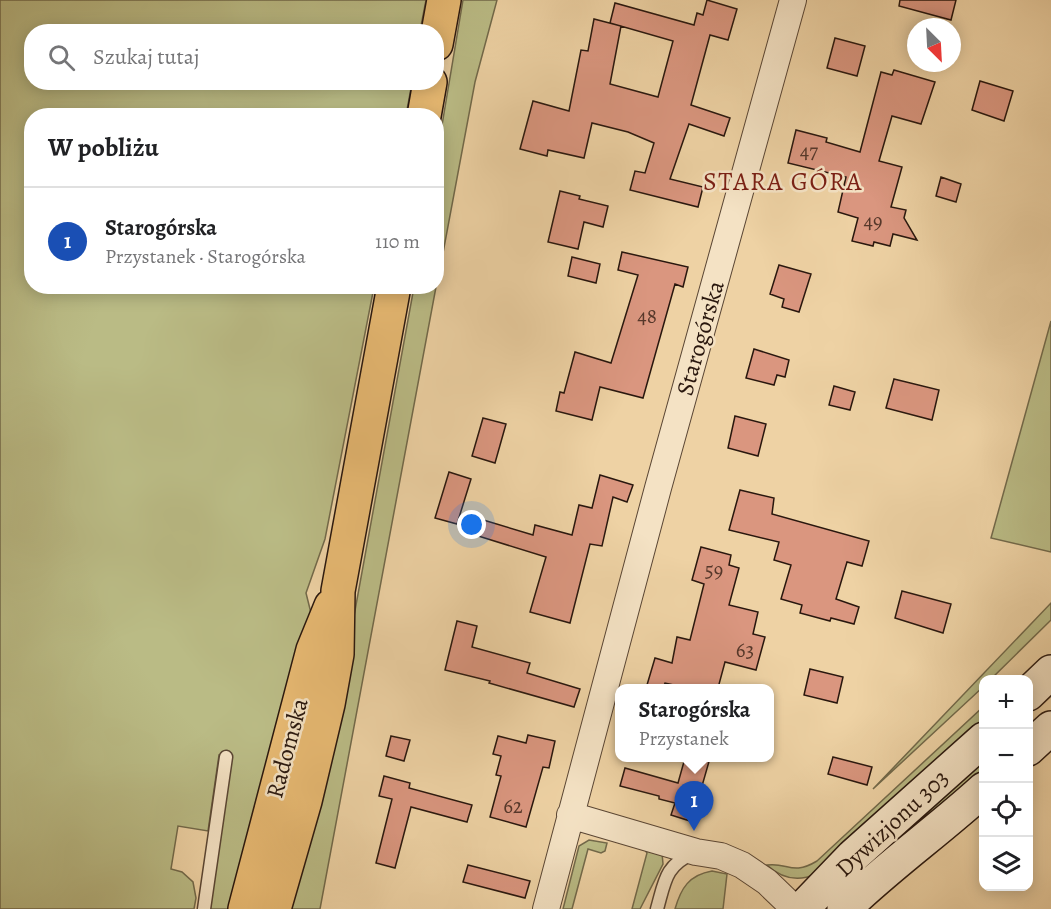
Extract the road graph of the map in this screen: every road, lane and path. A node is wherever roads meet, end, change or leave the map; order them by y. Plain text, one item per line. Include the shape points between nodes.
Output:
1 (444, 0) edge
2 (793, 0) edge
3 (440, 24) edge
4 (429, 90) edge
5 (425, 108) edge
6 (393, 294) edge
7 (338, 591) junction
8 (1051, 672) edge
9 (1033, 690) edge
10 (1051, 728) edge
11 (979, 743) edge
12 (1033, 745) edge
13 (226, 758) dead end
14 (979, 793) edge
15 (570, 815) junction
16 (696, 852) junction
17 (204, 909) edge
18 (245, 909) edge
19 (274, 909) edge
20 (546, 909) edge
21 (657, 909) edge
22 (795, 909) edge
23 (802, 909) edge
24 (844, 909) edge

1 - 3 main road
2 - 15 street, Starogórska
4 - 5 main road
6 - 7 main road, Radomska
7 - 18 main road, Radomska via 313,650
7 - 19 main road, Radomska via 337,654 328,704
8 - 9 main road
10 - 12 main road
11 - 23 main road, Dywizjonu 303 via 853,856
13 - 17 lane
14 - 24 main road, Dywizjonu 303
15 - 16 street
15 - 20 street, Starogórska
16 - 21 lane via 678,860 667,875
16 - 22 street via 742,865

